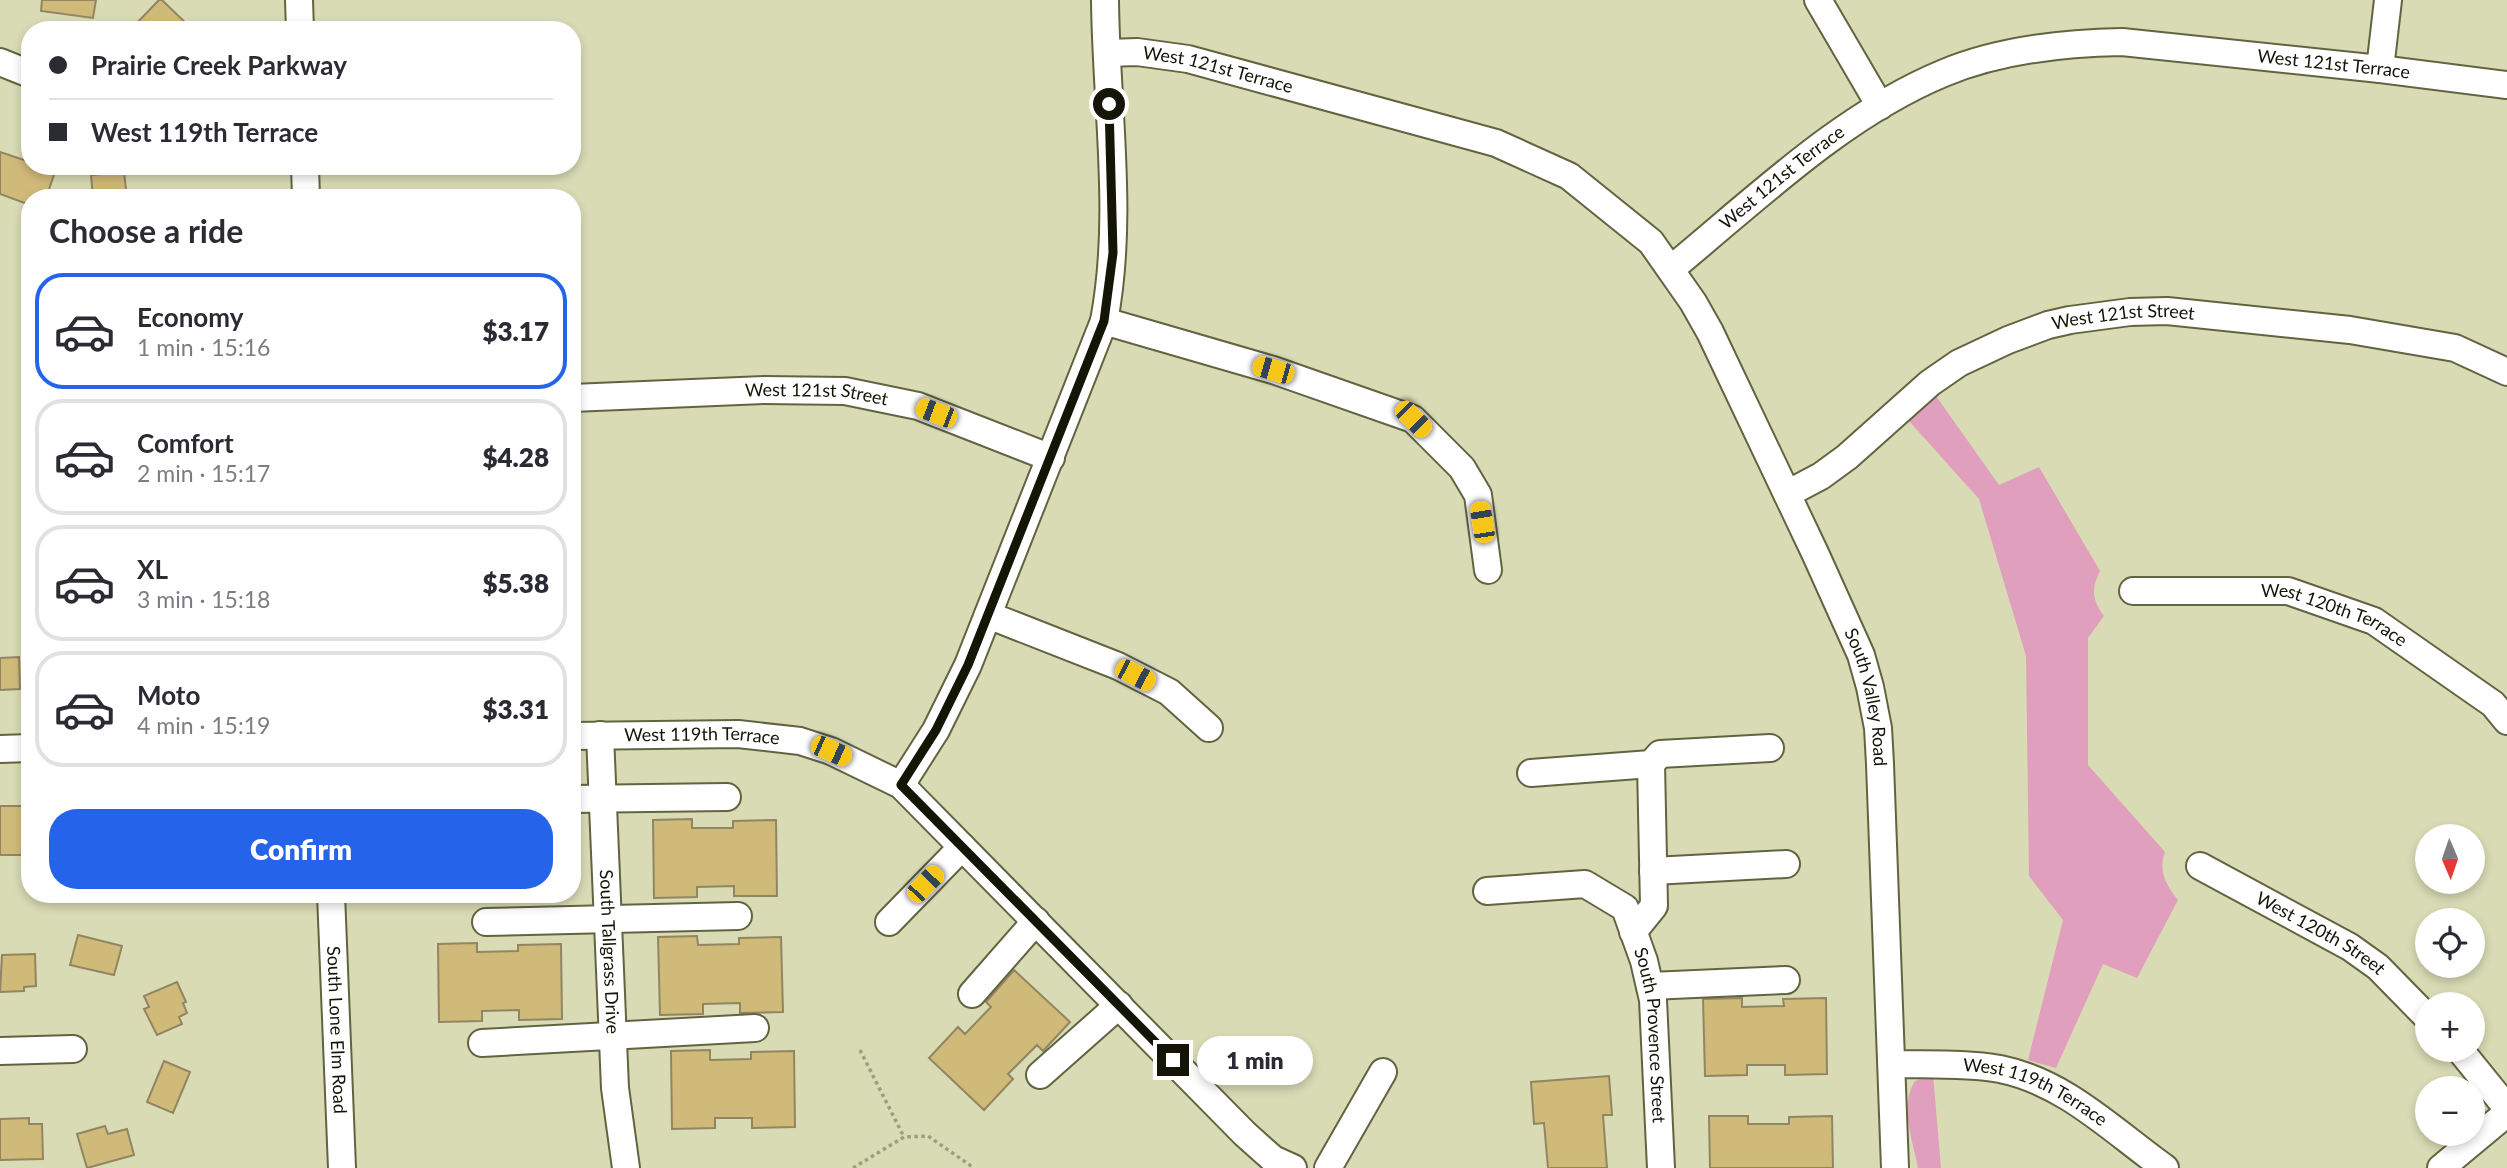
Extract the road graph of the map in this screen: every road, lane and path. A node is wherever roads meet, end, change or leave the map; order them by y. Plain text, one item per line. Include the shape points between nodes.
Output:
1 (299, 0) edge
2 (1105, 0) edge
3 (1818, 0) edge
4 (2388, 0) edge
5 (300, 21) edge
6 (1108, 53) junction
7 (0, 62) edge
8 (2379, 69) junction
9 (21, 70) edge
10 (2507, 85) edge
11 (1880, 106) junction
12 (1671, 269) junction
13 (1104, 321) junction
14 (2507, 372) edge
15 (581, 398) edge
16 (1051, 458) junction
17 (1787, 494) junction
18 (1488, 570) dead end
19 (2133, 591) dead end
20 (988, 615) junction
21 (2507, 721) edge
22 (1209, 728) dead end
23 (600, 735) junction
24 (581, 736) edge
25 (21, 748) edge
26 (1770, 748) dead end
27 (0, 749) edge
28 (1651, 764) junction
29 (1531, 773) dead end
30 (901, 785) junction
31 (727, 797) dead end
32 (603, 798) junction
33 (581, 799) edge
34 (962, 847) junction
35 (1786, 864) dead end
36 (2200, 866) dead end
37 (1653, 871) junction
38 (1487, 891) dead end
39 (331, 903) edge
40 (738, 916) dead end
41 (608, 919) junction
42 (1629, 920) junction
43 (1035, 921) junction
44 (486, 922) dead end
45 (888, 922) dead end
46 (1786, 980) dead end
47 (1650, 986) junction
48 (972, 994) dead end
49 (1119, 1005) junction
50 (2415, 1005) edge
51 (755, 1028) dead end
52 (612, 1037) junction
53 (482, 1042) dead end
54 (73, 1049) dead end
55 (860, 1050) dead end
56 (0, 1051) edge
57 (2470, 1062) edge
58 (1892, 1064) junction
59 (1383, 1072) dead end
60 (1040, 1075) dead end
61 (2507, 1108) edge
62 (2507, 1113) edge
63 (904, 1137) junction
64 (2161, 1167) edge
65 (342, 1168) edge
66 (626, 1168) edge
67 (853, 1168) edge
68 (974, 1168) edge
69 (1293, 1168) edge
70 (1328, 1168) edge
71 (1661, 1168) edge
72 (1895, 1168) edge
73 (2441, 1168) edge

1 - 5 street
2 - 6 street
3 - 11 street
4 - 8 street
6 - 12 street, West 121st Terrace via 1156,53 1188,59 1496,143 1569,176 1651,242
6 - 13 street via 1113,253
7 - 9 street
8 - 10 street, West 121st Terrace
8 - 11 street, West 121st Terrace via 2134,43 2082,43 2006,54 1945,72
11 - 12 street, West 121st Terrace via 1808,156
12 - 17 street, South Valley Road via 1710,332
13 - 16 street
13 - 18 street via 1273,370 1413,419 1462,468 1478,495
14 - 17 street, West 121st Street via 2455,348 2350,330 2166,311 2070,320 2008,340 1959,363 1847,457
15 - 16 street, West 121st Street via 845,391 918,406
16 - 20 street
17 - 58 street, South Valley Road via 1861,655 1871,687 1878,727
19 - 21 street, West 120th Terrace via 2288,591 2374,621 2493,704
20 - 22 street via 1118,666 1169,692
20 - 30 street via 955,695
23 - 24 street, West 119th Terrace
23 - 30 street, West 119th Terrace via 738,734 800,741
23 - 32 street, South Tallgrass Drive
25 - 27 street
26 - 28 street via 1660,754
28 - 29 street
28 - 37 street
30 - 34 street, West 119th Terrace
31 - 32 street
32 - 33 street
32 - 41 street, South Tallgrass Drive
34 - 43 street, West 119th Terrace
34 - 45 street
35 - 37 street
36 - 50 street, West 120th Street via 2350,947 2378,967
37 - 42 street via 1654,906
38 - 42 street via 1585,884
39 - 65 street, South Lone Elm Road
40 - 41 street
41 - 44 street
41 - 52 street, South Tallgrass Drive
42 - 47 street, South Provence Street
43 - 48 street
43 - 49 street, West 119th Terrace
46 - 47 street
47 - 71 street, South Provence Street
49 - 60 street
49 - 69 street, West 119th Terrace via 1245,1134 1273,1159
51 - 52 street
52 - 53 street
52 - 66 street, South Tallgrass Drive
54 - 56 street
55 - 63 path
57 - 61 street
58 - 64 street, West 119th Terrace via 1980,1066 2028,1077 2073,1100
58 - 72 street, South Valley Road
59 - 70 street
62 - 73 street
63 - 67 path
63 - 68 path via 928,1136

